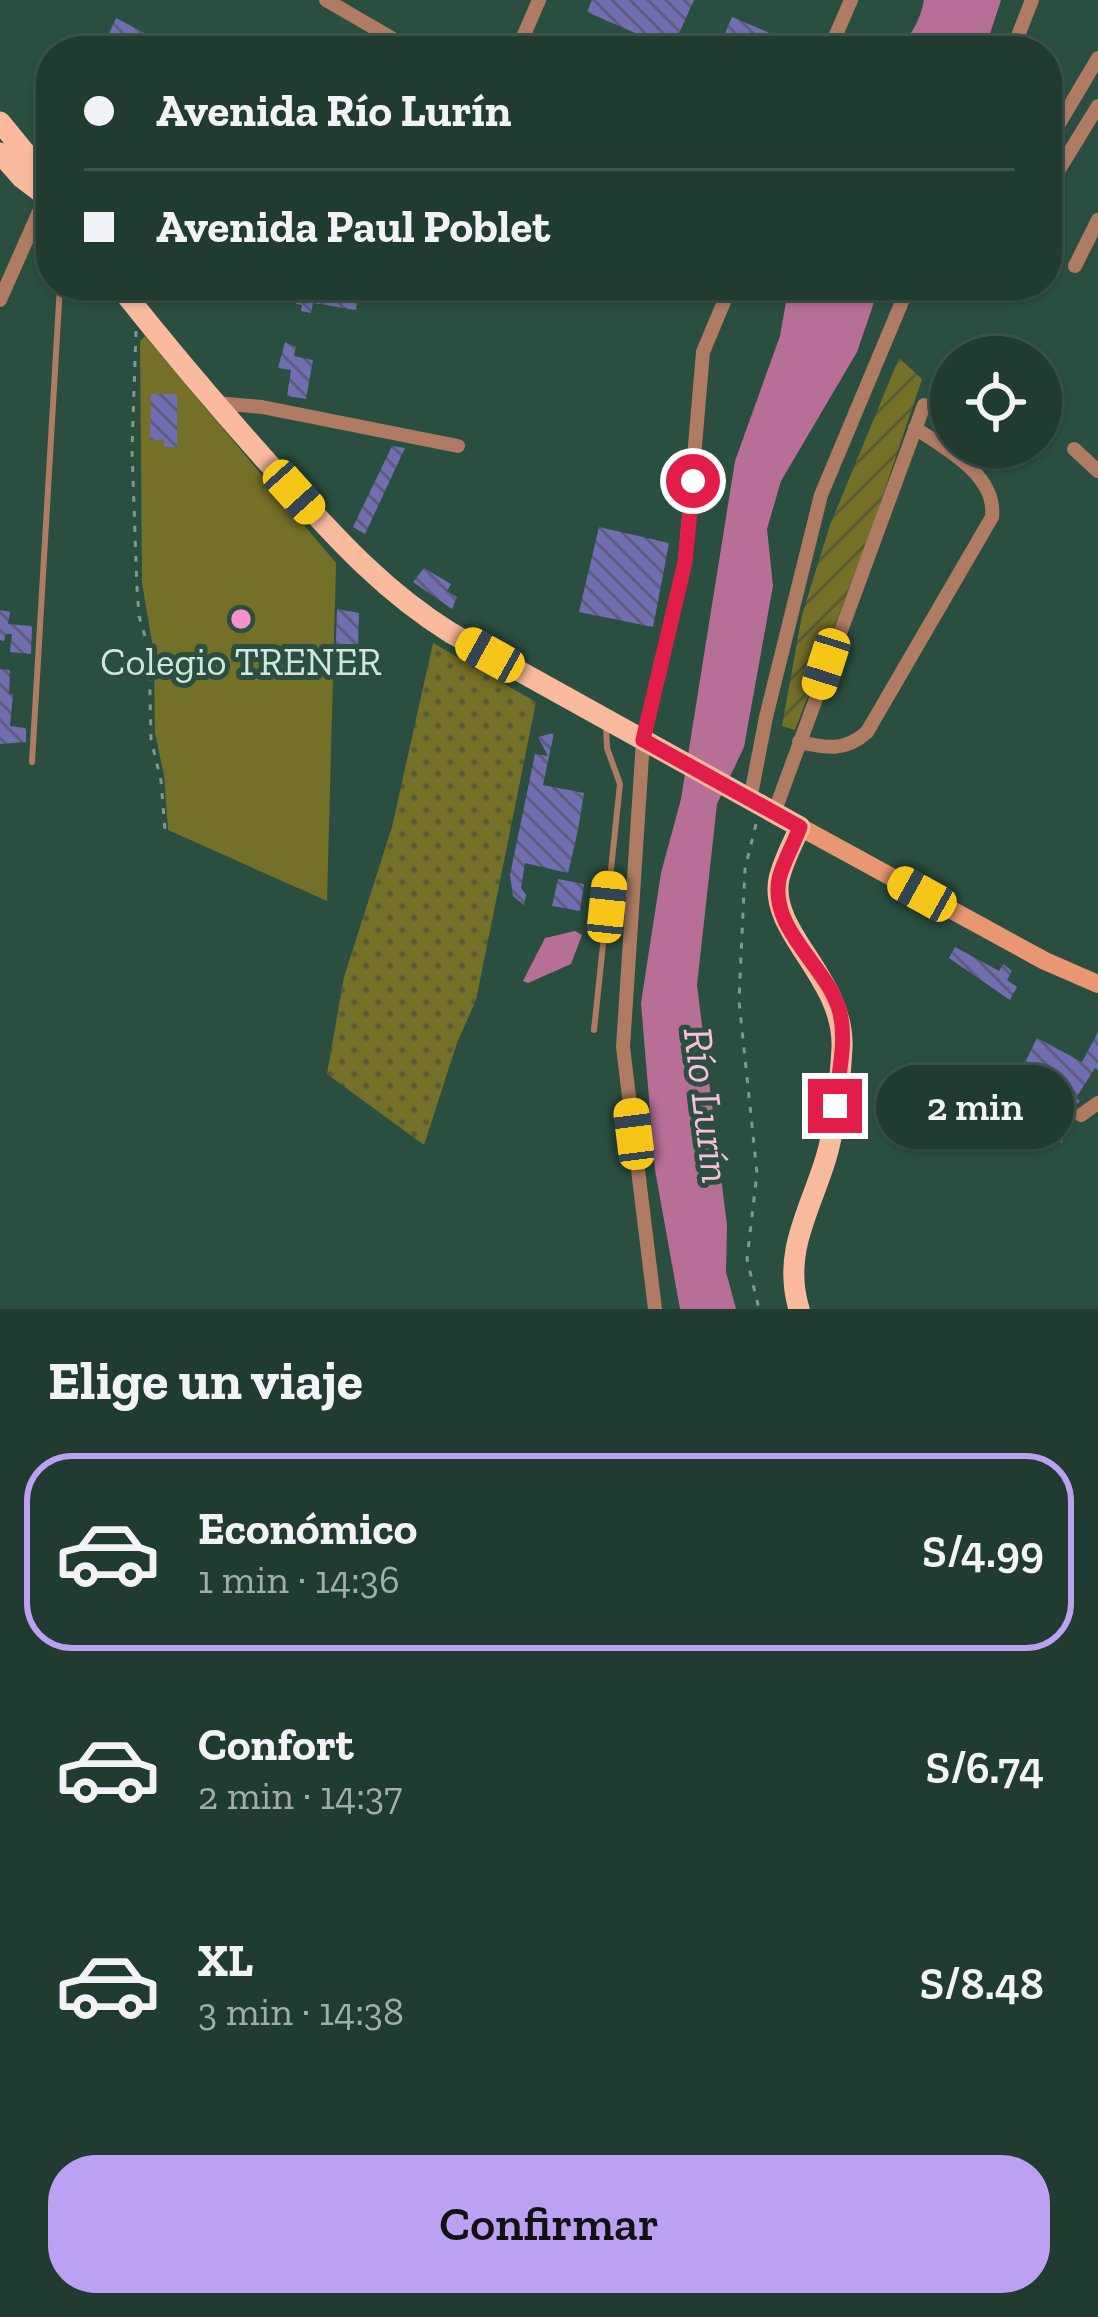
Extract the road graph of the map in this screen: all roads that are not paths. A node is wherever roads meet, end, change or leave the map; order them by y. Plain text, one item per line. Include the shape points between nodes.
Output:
1 (326, 0) edge
2 (538, 0) edge
3 (851, 0) edge
4 (1032, 0) edge
5 (388, 36) edge
6 (524, 36) edge
7 (836, 36) edge
8 (1018, 36) edge
9 (1098, 58) edge
10 (1098, 106) edge
11 (1062, 119) edge
12 (0, 122) edge
13 (0, 153) edge
14 (1062, 165) edge
15 (36, 166) edge
16 (36, 189) edge
17 (1098, 220) edge
18 (36, 224) edge
19 (1075, 266) dead end
20 (0, 299) edge
21 (59, 300) edge
22 (130, 300) edge
23 (725, 300) edge
24 (903, 300) edge
25 (216, 403) junction
26 (924, 405) dead end
27 (915, 428) junction
28 (458, 446) dead end
29 (1074, 449) dead end
30 (1098, 471) edge
31 (606, 720) junction
32 (799, 742) junction
33 (649, 744) junction
34 (32, 762) dead end
35 (757, 803) junction
36 (800, 827) junction
37 (1095, 985) edge
38 (594, 1030) dead end
39 (1098, 1103) edge
40 (1081, 1115) dead end
41 (655, 1309) edge
42 (799, 1309) edge

1 - 5 street
2 - 6 street
3 - 7 street
4 - 8 street
9 - 11 street
10 - 14 street
12 - 15 main road
13 - 16 main road
17 - 19 street
18 - 20 street
21 - 34 lane
22 - 25 main road
23 - 33 street via 703,352 685,562
24 - 35 street via 821,495 766,717
25 - 28 street
25 - 31 main road via 398,598
26 - 27 street
27 - 32 street
27 - 32 street via 980,477 992,518 867,732 837,748
29 - 30 street
31 - 33 main road
31 - 38 lane via 620,784
32 - 35 street
33 - 35 main road
33 - 41 street via 623,1047
35 - 36 main road
36 - 37 main road
36 - 42 main road via 779,880 779,904 840,1013 842,1046 826,1156 797,1231
39 - 40 street

